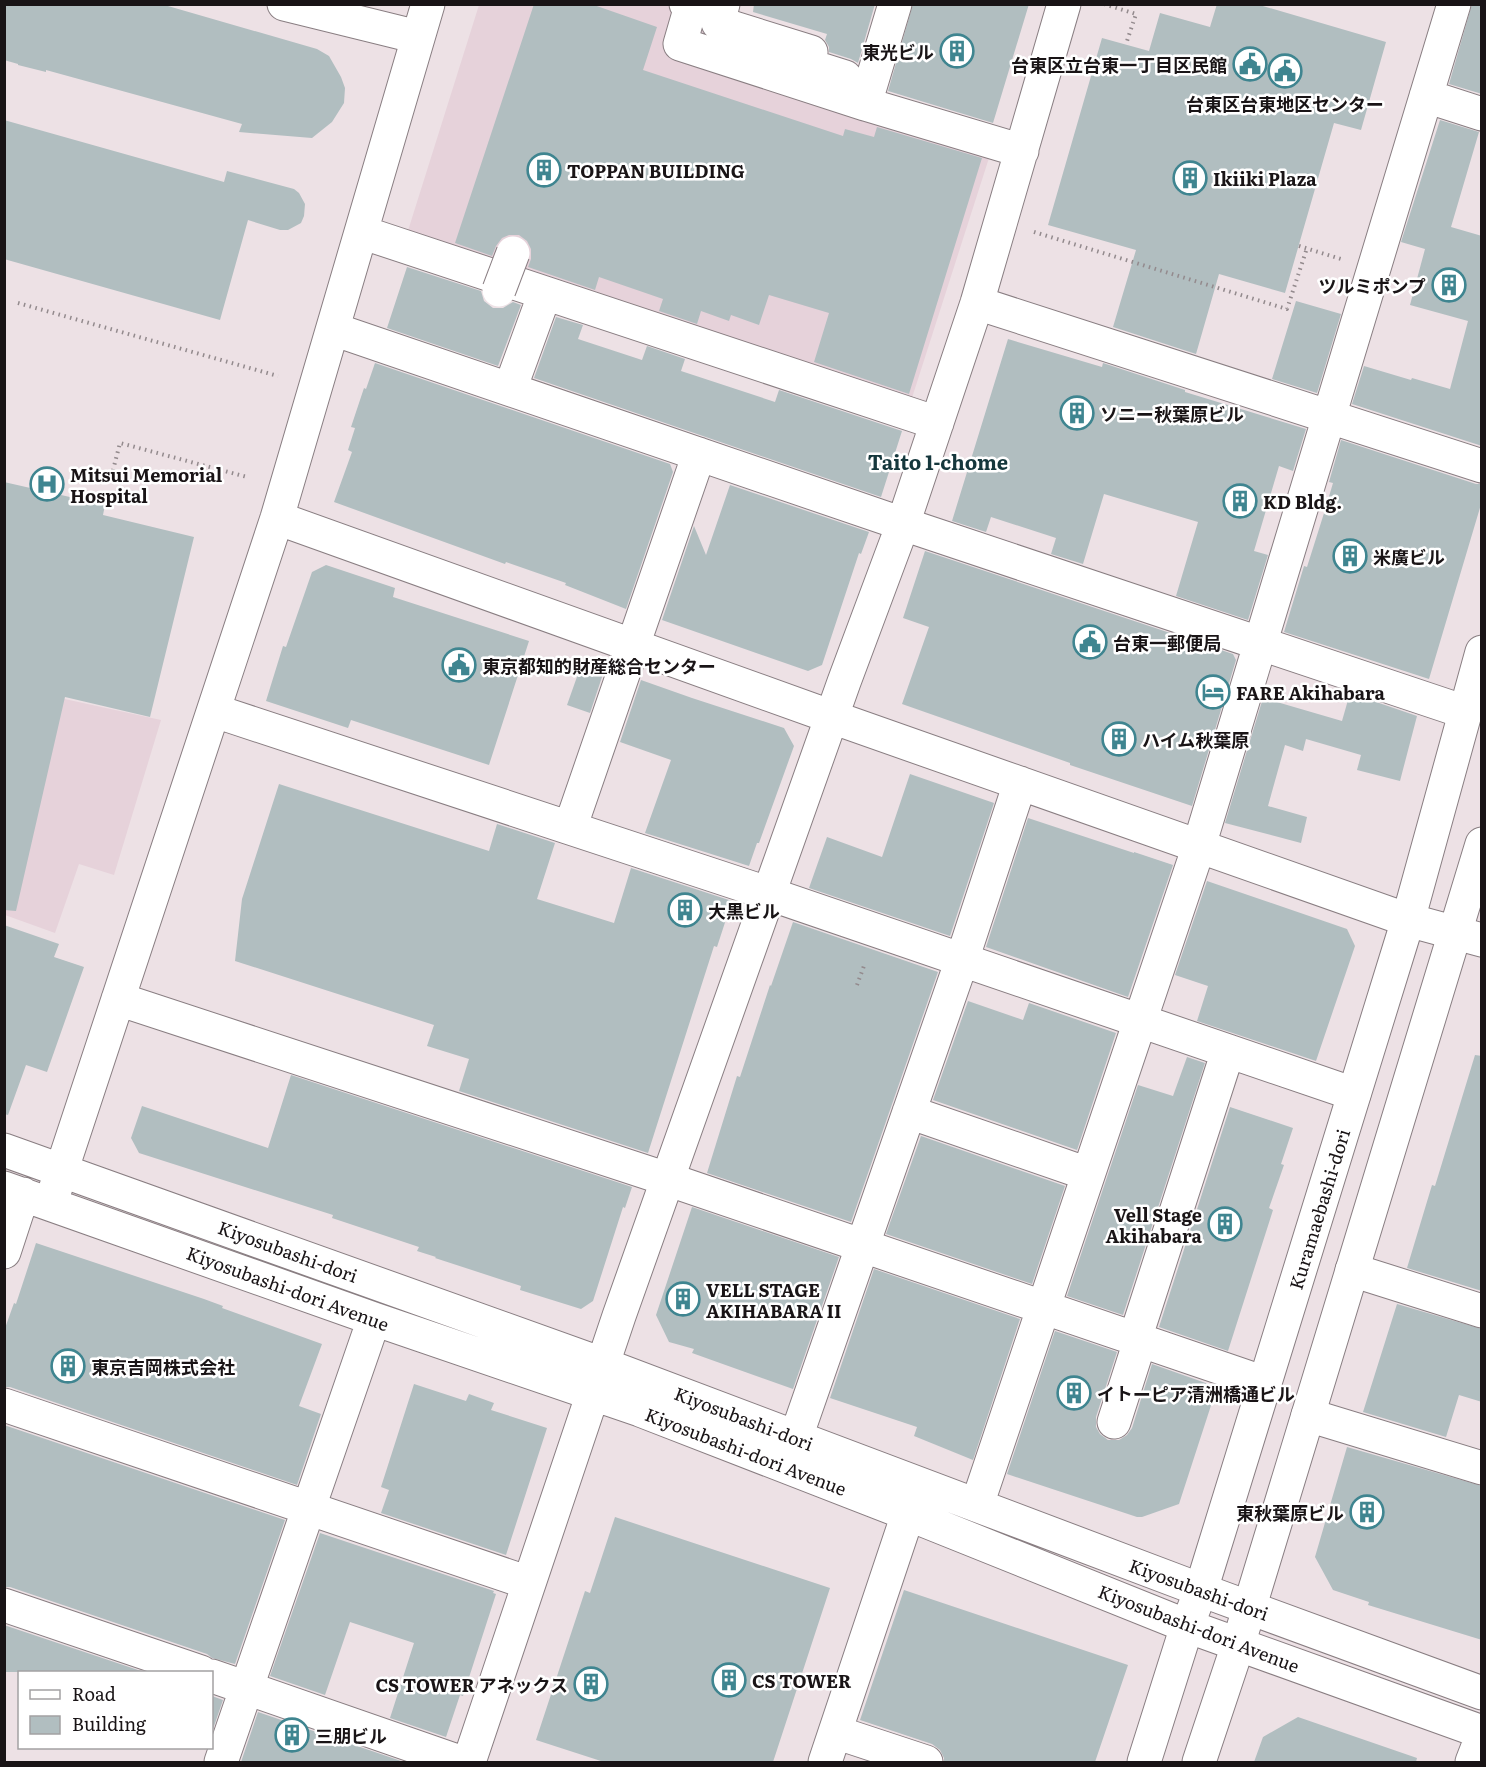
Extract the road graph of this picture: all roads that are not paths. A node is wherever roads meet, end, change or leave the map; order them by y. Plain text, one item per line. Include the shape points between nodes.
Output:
1 (284, 4) edge
2 (428, 4) edge
3 (686, 4) edge
4 (723, 4) edge
5 (895, 4) edge
6 (1065, 4) edge
7 (1450, 6) edge
8 (418, 37) junction
9 (868, 95) junction
10 (1426, 96) junction
11 (1482, 114) edge
12 (1022, 151) junction
13 (361, 232) junction
14 (513, 253) dead end
15 (500, 290) dead end
16 (545, 293) junction
17 (977, 303) junction
18 (333, 329) junction
19 (510, 389) junction
20 (1329, 417) junction
21 (937, 423) junction
22 (699, 454) junction
23 (1482, 466) edge
24 (277, 518) junction
25 (903, 524) junction
26 (1260, 643) junction
27 (633, 646) junction
28 (1482, 652) edge
29 (214, 711) junction
30 (1465, 712) junction
31 (832, 717) junction
32 (1020, 783) junction
33 (570, 828) junction
34 (1482, 844) edge
35 (1199, 846) junction
36 (769, 893) junction
37 (1408, 920) junction
38 (1468, 937) edge
39 (962, 960) junction
40 (118, 999) junction
41 (1140, 1021) junction
42 (1228, 1051) junction
43 (1354, 1094) junction
44 (909, 1112) junction
45 (4, 1150) edge
46 (61, 1170) junction
47 (1088, 1174) junction
48 (668, 1179) junction
49 (26, 1195) edge
50 (862, 1246) junction
51 (4, 1252) edge
52 (1352, 1270) junction
53 (1043, 1308) junction
54 (1482, 1311) edge
55 (374, 1319) junction
56 (1137, 1340) junction
57 (597, 1378) junction
58 (1265, 1383) junction
59 (4, 1405) edge
60 (1308, 1415) junction
61 (1114, 1422) dead end
62 (796, 1437) junction
63 (1482, 1468) edge
64 (976, 1505) junction
65 (309, 1508) junction
66 (908, 1514) junction
67 (529, 1583) junction
68 (1202, 1590) junction
69 (4, 1605) edge
70 (1249, 1607) junction
71 (1187, 1626) junction
72 (1238, 1645) junction
73 (198, 1671) edge
74 (213, 1676) edge
75 (247, 1688) junction
76 (1482, 1693) edge
77 (835, 1732) junction
78 (1482, 1734) edge
79 (221, 1762) edge
80 (460, 1762) edge
81 (469, 1762) edge
82 (825, 1762) edge
83 (926, 1762) edge
84 (1144, 1762) edge
85 (1199, 1762) edge
86 (1472, 1762) edge

1 - 8 street
2 - 8 street
3 - 9 street via 691,6 680,44
4 - 9 street via 718,23 811,52 807,65
5 - 9 street
6 - 12 street
7 - 10 street
8 - 13 street
9 - 12 street
10 - 11 street
10 - 20 street
12 - 17 street
13 - 16 street
13 - 18 street
14 - 15 street, bridge
16 - 19 street
16 - 21 street
17 - 20 street
17 - 21 street
18 - 19 street
18 - 24 street
19 - 22 street
20 - 23 street
20 - 26 street
21 - 25 street
22 - 25 street
22 - 27 street
24 - 27 street
24 - 29 street
25 - 26 street
25 - 31 street
26 - 30 street
26 - 35 street
27 - 31 street
27 - 33 street
28 - 30 street, Kuramaebashi-dori
29 - 33 street
29 - 40 street
30 - 37 street, Kuramaebashi-dori
31 - 32 street
31 - 36 street
32 - 35 street
32 - 39 street
33 - 36 street
34 - 38 street
35 - 37 street
35 - 41 street
36 - 39 street
36 - 48 street
37 - 38 street
37 - 43 street, Kuramaebashi-dori
38 - 52 street
39 - 41 street
39 - 44 street
40 - 46 street
40 - 48 street
41 - 42 street
41 - 47 street
42 - 43 street
42 - 56 street
43 - 58 street, Kuramaebashi-dori
44 - 47 street
44 - 50 street
45 - 46 street, Kiyosubashi-dori
46 - 49 street
46 - 57 street, Kiyosubashi-dori
47 - 53 street
48 - 50 street
48 - 57 street
49 - 51 street
49 - 55 street, Kiyosubashi-dori Avenue
50 - 53 street
50 - 62 street
52 - 54 street
52 - 60 street
53 - 56 street
53 - 64 street
55 - 57 street, Kiyosubashi-dori Avenue
55 - 65 street
56 - 58 street
56 - 61 street
57 - 62 street, Kiyosubashi-dori
57 - 66 street, Kiyosubashi-dori Avenue via 640,1410
57 - 67 street
58 - 68 street, Kuramaebashi-dori
59 - 65 street
60 - 63 street
60 - 70 street
62 - 64 street, Kiyosubashi-dori
64 - 68 street, Kiyosubashi-dori
65 - 67 street
65 - 75 street
66 - 71 street, Kiyosubashi-dori Avenue
66 - 77 street
67 - 81 street
68 - 70 street, Kiyosubashi-dori
68 - 71 street, Kuramaebashi-dori
69 - 73 street
70 - 72 street
70 - 76 street, Kiyosubashi-dori
71 - 72 street, Kiyosubashi-dori Avenue
71 - 84 street, Kuramaebashi-dori
72 - 78 street, Kiyosubashi-dori Avenue
72 - 85 street
74 - 75 street
75 - 79 street
75 - 80 street
77 - 82 street
77 - 83 street
78 - 86 street

